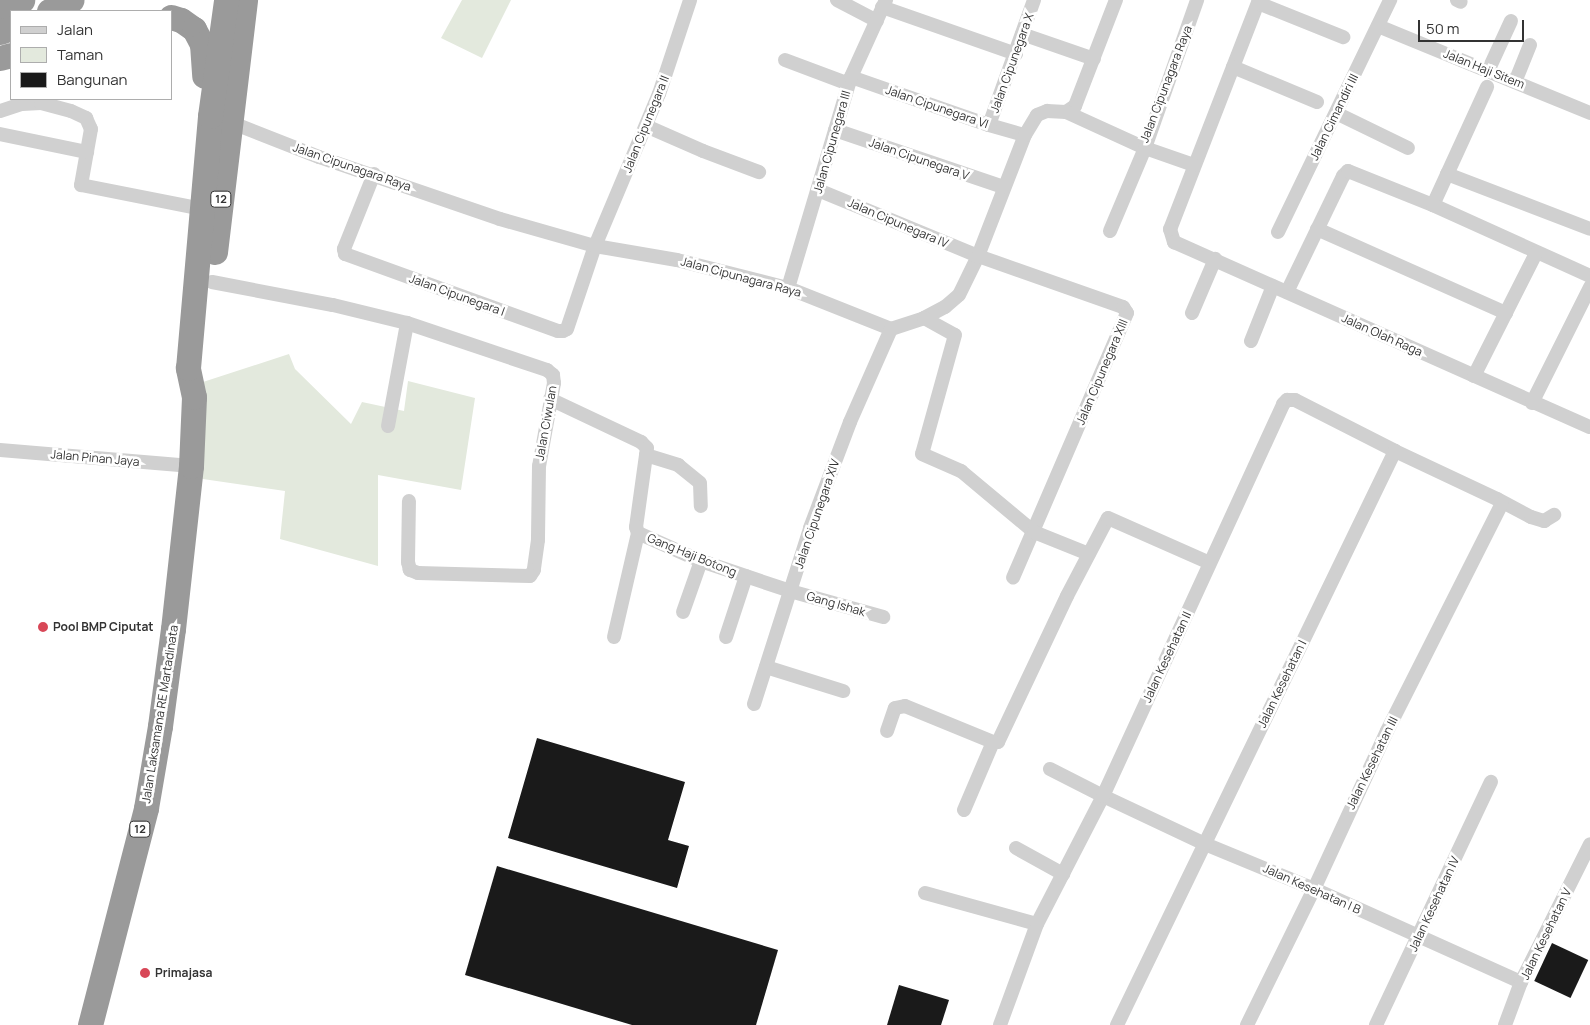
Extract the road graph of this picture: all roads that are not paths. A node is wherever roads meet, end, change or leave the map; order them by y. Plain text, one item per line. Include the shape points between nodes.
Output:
1 (22, 0) edge
2 (72, 0) edge
3 (226, 0) edge
4 (245, 0) edge
5 (690, 0) edge
6 (837, 0) edge
7 (1034, 0) edge
8 (1116, 0) edge
9 (1198, 0) edge
10 (1390, 0) edge
11 (1258, 2) edge
12 (884, 4) edge
13 (0, 10) edge
14 (50, 10) edge
15 (172, 17) edge
16 (877, 21) junction
17 (1511, 21) dead end
18 (1378, 26) junction
19 (1022, 34) junction
20 (1343, 38) dead end
21 (1530, 45) dead end
22 (1016, 54) junction
23 (1094, 59) junction
24 (785, 60) dead end
25 (1232, 68) junction
26 (1488, 71) junction
27 (850, 80) junction
28 (1515, 82) junction
29 (1487, 87) dead end
30 (1318, 102) dead end
31 (0, 112) edge
32 (1066, 112) junction
33 (1336, 113) junction
34 (1590, 113) edge
35 (221, 119) junction
36 (989, 125) junction
37 (646, 126) junction
38 (836, 130) junction
39 (0, 134) edge
40 (1024, 134) junction
41 (1145, 148) junction
42 (1408, 148) dead end
43 (87, 152) junction
44 (1194, 165) junction
45 (759, 172) dead end
46 (374, 174) junction
47 (1447, 174) junction
48 (1003, 187) junction
49 (818, 190) junction
50 (1433, 205) junction
51 (202, 208) junction
52 (1590, 229) edge
53 (1317, 230) junction
54 (1110, 231) dead end
55 (1278, 232) dead end
56 (595, 246) junction
57 (1536, 253) junction
58 (978, 256) junction
59 (1215, 259) junction
60 (1590, 276) edge
61 (212, 282) junction
62 (1273, 286) junction
63 (788, 288) junction
64 (1590, 288) edge
65 (1287, 292) junction
66 (1506, 312) junction
67 (1192, 313) dead end
68 (924, 318) junction
69 (406, 323) junction
70 (891, 328) junction
71 (1251, 341) dead end
72 (1474, 376) junction
73 (194, 397) junction
74 (550, 399) junction
75 (1532, 403) junction
76 (388, 426) dead end
77 (1590, 427) edge
78 (0, 450) edge
79 (1394, 450) junction
80 (646, 455) junction
81 (190, 466) junction
82 (409, 501) dead end
83 (1502, 503) junction
84 (701, 506) dead end
85 (1554, 515) dead end
86 (1034, 532) junction
87 (638, 533) junction
88 (1089, 554) junction
89 (701, 561) junction
90 (1210, 563) junction
91 (746, 576) junction
92 (1012, 578) dead end
93 (790, 591) junction
94 (683, 612) dead end
95 (883, 618) dead end
96 (614, 637) dead end
97 (726, 637) dead end
98 (766, 667) junction
99 (842, 691) dead end
100 (754, 704) dead end
101 (887, 731) dead end
102 (993, 742) junction
103 (1050, 769) dead end
104 (1491, 782) dead end
105 (1103, 796) junction
106 (964, 810) dead end
107 (1205, 844) junction
108 (1590, 844) edge
109 (1016, 848) dead end
110 (1063, 874) junction
111 (1314, 889) junction
112 (925, 893) dead end
113 (1037, 924) junction
114 (1419, 937) junction
115 (1521, 982) junction
116 (90, 1025) edge
117 (1000, 1025) edge
118 (1118, 1025) edge
119 (1247, 1025) edge
120 (1376, 1025) edge
121 (1505, 1025) edge

1 - 13 highway
2 - 14 highway
3 - 35 highway, Jalan Laksamana RE Martadinata / 12
4 - 35 highway, Jalan Laksamana RE Martadinata / 12
5 - 37 street, Jalan Cipunegara II
6 - 16 street
7 - 19 street, Jalan Cipunegara X
8 - 23 street
9 - 41 street, Jalan Cipunagara Raya
10 - 18 street, Jalan Cimandiri III
11 - 20 street
11 - 25 street
12 - 16 street, Jalan Cipunegara III
12 - 22 street
15 - 35 highway via 194,29 202,44 205,87
16 - 27 street, Jalan Cipunegara III
17 - 26 street
18 - 26 street, Jalan Haji Sitem
18 - 33 street, Jalan Cimandiri III
19 - 22 street, Jalan Cipunegara X
19 - 23 street
21 - 28 street
22 - 36 street, Jalan Cipunegara X
23 - 32 street via 1075,106
24 - 27 street, Jalan Cipunegara VI
25 - 30 street
25 - 44 street
26 - 28 street, Jalan Haji Sitem
27 - 36 street, Jalan Cipunegara VI
27 - 38 street, Jalan Cipunegara III
28 - 34 street, Jalan Haji Sitem
29 - 47 street
31 - 43 street via 22,104 41,103 71,111 86,118 90,130
32 - 40 street, Jalan Cipunagara Raya via 1047,111 1038,115
32 - 41 street, Jalan Cipunagara Raya
33 - 42 street
33 - 55 street, Jalan Cimandiri III
35 - 46 street, Jalan Cipunagara Raya
35 - 51 highway, Jalan Laksamana RE Martadinata / 12
35 - 61 highway, Jalan Laksamana RE Martadinata / 12
36 - 40 street, Jalan Cipunegara VI
37 - 45 street
37 - 56 street, Jalan Cipunegara II
38 - 48 street, Jalan Cipunegara V
38 - 49 street, Jalan Cipunegara III
39 - 43 street
40 - 48 street, Jalan Cipunagara Raya
41 - 44 street
41 - 54 street
43 - 51 street via 82,185
44 - 59 street, Jalan Olah Raga via 1170,229 1174,242
46 - 56 street, Jalan Cipunagara Raya via 500,219
46 - 56 street, Jalan Cipunegara I via 344,249 345,254 558,331 567,329
47 - 50 street
47 - 52 street
48 - 58 street, Jalan Cipunagara Raya
49 - 58 street, Jalan Cipunegara IV
49 - 63 street, Jalan Cipunegara III
50 - 53 street via 1348,170
50 - 57 street
51 - 73 highway, Jalan Laksamana RE Martadinata / 12 via 188,368
53 - 65 street
53 - 66 street
56 - 63 street, Jalan Cipunagara Raya via 677,260
57 - 60 street
57 - 66 street
58 - 68 street, Jalan Cipunagara Raya via 959,295
58 - 86 street, Jalan Cipunegara XIII via 1123,307 1127,313
59 - 62 street, Jalan Olah Raga
59 - 67 street
61 - 69 street, Jalan Ciwulan via 333,305
61 - 73 highway, Jalan Laksamana RE Martadinata / 12 via 202,372
62 - 65 street, Jalan Olah Raga
62 - 71 street
63 - 70 street, Jalan Cipunagara Raya
64 - 75 street
65 - 72 street, Jalan Olah Raga
66 - 72 street
68 - 70 street, Jalan Cipunagara Raya
68 - 86 street via 955,335 922,454 961,472
69 - 74 street, Jalan Ciwulan via 547,370 553,375 554,383
69 - 76 street
70 - 93 street, Jalan Cipunegara XIV via 850,422
72 - 75 street, Jalan Olah Raga
73 - 81 highway, Jalan Laksamana RE Martadinata / 12
74 - 80 street via 642,442 648,448
74 - 82 street, Jalan Ciwulan via 539,466 538,540 534,570 530,576 418,573 410,570
75 - 77 street, Jalan Olah Raga
78 - 81 street, Jalan Pinan Jaya
79 - 83 street
79 - 90 street, Jalan Kesehatan II via 1295,400 1287,400
79 - 107 street, Jalan Kesehatan I
80 - 84 street via 678,465 700,483
80 - 87 street, Gang Haji Botong via 636,527
81 - 116 highway, Jalan Laksamana RE Martadinata / 12 via 173,629 149,790
83 - 85 street via 1541,521
83 - 111 street, Jalan Kesehatan III via 1387,731
86 - 88 street
86 - 92 street, Jalan Cipunegara XIII
87 - 89 street, Gang Haji Botong
87 - 96 street
88 - 90 street via 1108,518
88 - 102 street via 998,742
89 - 91 street, Gang Haji Botong
89 - 94 street
90 - 105 street, Jalan Kesehatan II
91 - 93 street, Gang Haji Botong
91 - 97 street
93 - 95 street, Gang Ishak
93 - 98 street, Jalan Cipunegara XIV
98 - 99 street
98 - 100 street, Jalan Cipunegara XIV
101 - 102 street via 895,708 905,706
102 - 106 street
103 - 105 street, Jalan Kesehatan I B
104 - 114 street, Jalan Kesehatan IV
105 - 107 street, Jalan Kesehatan I B
105 - 110 street, Jalan Kesehatan II
107 - 111 street, Jalan Kesehatan I B
107 - 118 street, Jalan Kesehatan I
108 - 115 street, Jalan Kesehatan V
109 - 110 street
110 - 113 street, Jalan Kesehatan II
111 - 114 street, Jalan Kesehatan I B
111 - 119 street, Jalan Kesehatan III
112 - 113 street
113 - 117 street, Jalan Kesehatan II
114 - 115 street, Jalan Kesehatan I B
114 - 120 street, Jalan Kesehatan IV
115 - 121 street, Jalan Kesehatan V

